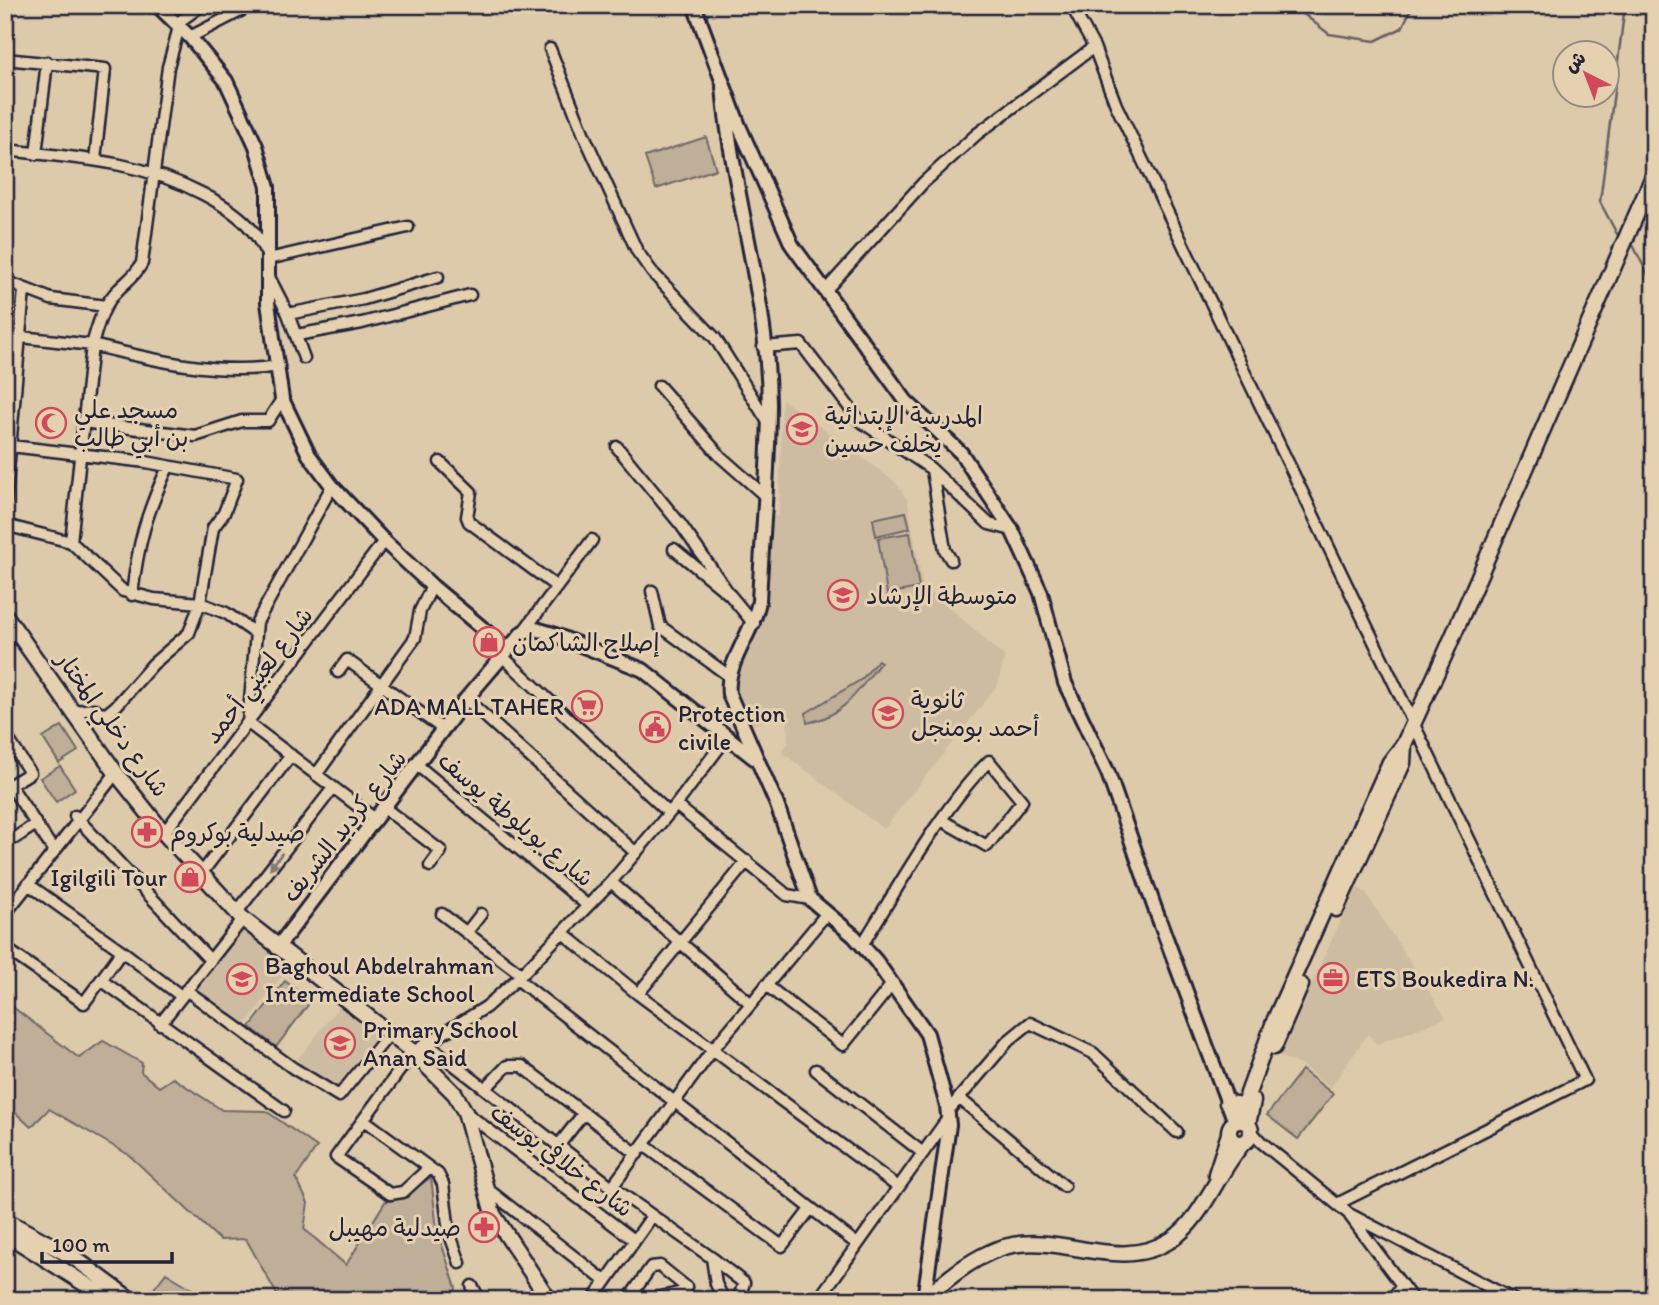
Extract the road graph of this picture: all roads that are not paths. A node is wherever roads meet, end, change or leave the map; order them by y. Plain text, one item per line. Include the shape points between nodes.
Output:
1 (157, 5) edge
2 (252, 5) edge
3 (694, 5) edge
4 (1071, 5) edge
5 (201, 6) edge
6 (178, 26) junction
7 (190, 37) junction
8 (1094, 47) junction
9 (550, 49) dead end
10 (5, 59) edge
11 (47, 62) junction
12 (723, 87) junction
13 (5, 150) edge
14 (36, 154) junction
15 (96, 160) junction
16 (156, 172) junction
17 (1654, 174) edge
18 (408, 226) dead end
19 (268, 258) junction
20 (268, 275) junction
21 (438, 277) dead end
22 (5, 281) edge
23 (24, 290) junction
24 (824, 291) junction
25 (470, 295) dead end
26 (106, 306) junction
27 (288, 314) junction
28 (296, 335) junction
29 (21, 337) junction
30 (92, 345) junction
31 (763, 347) junction
32 (304, 358) dead end
33 (279, 366) junction
34 (659, 386) dead end
35 (11, 392) edge
36 (282, 399) junction
37 (82, 422) junction
38 (768, 422) junction
39 (11, 446) junction
40 (617, 447) dead end
41 (79, 454) junction
42 (440, 462) dead end
43 (168, 467) junction
44 (932, 470) junction
45 (332, 486) junction
46 (764, 495) junction
47 (5, 505) edge
48 (5, 525) edge
49 (1012, 530) junction
50 (592, 540) dead end
51 (384, 541) junction
52 (71, 542) junction
53 (674, 549) dead end
54 (951, 561) dead end
55 (432, 586) junction
56 (556, 587) junction
57 (652, 591) dead end
58 (132, 595) junction
59 (730, 595) junction
60 (200, 603) junction
61 (754, 624) junction
62 (10, 626) edge
63 (523, 632) junction
64 (255, 633) junction
65 (5, 643) edge
66 (504, 651) junction
67 (338, 672) dead end
68 (729, 676) junction
69 (383, 685) junction
70 (467, 699) junction
71 (75, 710) junction
72 (248, 723) junction
73 (1413, 724) junction
74 (443, 729) junction
75 (727, 737) junction
76 (10, 738) edge
77 (1404, 744) junction
78 (290, 755) junction
79 (757, 760) junction
80 (417, 765) junction
81 (116, 773) junction
82 (316, 775) junction
83 (8, 787) edge
84 (333, 788) junction
85 (383, 807) junction
86 (673, 809) junction
87 (77, 818) junction
88 (375, 819) junction
89 (943, 821) junction
90 (36, 824) junction
91 (164, 833) junction
92 (5, 836) edge
93 (54, 851) junction
94 (636, 853) junction
95 (747, 861) junction
96 (430, 866) dead end
97 (201, 874) junction
98 (611, 883) junction
99 (28, 884) junction
100 (810, 899) junction
101 (587, 905) junction
102 (827, 913) junction
103 (5, 914) edge
104 (442, 914) dead end
105 (481, 914) dead end
106 (240, 916) junction
107 (467, 932) junction
108 (563, 933) junction
109 (679, 942) junction
110 (862, 946) junction
111 (277, 947) junction
112 (5, 948) edge
113 (122, 951) junction
114 (209, 960) junction
115 (519, 977) junction
116 (101, 981) junction
117 (893, 983) junction
118 (766, 985) junction
119 (184, 993) junction
120 (638, 994) junction
121 (750, 1003) junction
122 (160, 1024) junction
123 (390, 1033) junction
124 (426, 1042) junction
125 (714, 1048) junction
126 (413, 1052) junction
127 (816, 1070) dead end
128 (486, 1088) junction
129 (959, 1098) junction
130 (674, 1102) junction
131 (1227, 1103) junction
132 (1243, 1105) junction
133 (284, 1111) dead end
134 (465, 1112) junction
135 (584, 1113) junction
136 (948, 1115) junction
137 (364, 1120) junction
138 (1177, 1132) dead end
139 (1244, 1132) junction
140 (558, 1146) junction
141 (641, 1149) junction
142 (923, 1153) junction
143 (429, 1168) junction
144 (1064, 1186) dead end
145 (611, 1187) junction
146 (898, 1187) junction
147 (485, 1188) junction
148 (1338, 1204) junction
149 (811, 1208) junction
150 (1349, 1214) junction
151 (652, 1216) junction
152 (5, 1220) edge
153 (5, 1233) edge
154 (634, 1241) junction
155 (858, 1244) junction
156 (712, 1258) junction
157 (460, 1263) dead end
158 (605, 1281) junction
159 (472, 1286) dead end
160 (1402, 1286) junction
161 (722, 1298) edge
162 (739, 1299) edge
163 (110, 1300) edge
164 (131, 1300) edge
165 (480, 1300) edge
166 (549, 1300) edge
167 (593, 1300) edge
168 (628, 1300) edge
169 (647, 1300) edge
170 (818, 1300) edge
171 (924, 1300) edge
172 (1391, 1300) edge
173 (1413, 1300) edge
174 (1514, 1300) edge

1 - 6 street
2 - 7 street
3 - 12 street
4 - 8 street
5 - 6 street
6 - 7 street
6 - 16 street via 168,67
7 - 19 street via 226,81 256,146 268,187
8 - 24 street via 977,134 923,183
8 - 73 street via 1116,105
9 - 38 street via 634,244 652,272 715,338
10 - 11 street
11 - 14 street
11 - 15 street via 105,69
12 - 24 street via 792,245
12 - 31 street
13 - 14 street
14 - 15 street
15 - 16 street
16 - 19 street via 236,215 251,229
16 - 26 street via 142,263
17 - 73 main road
18 - 19 street
19 - 20 street
20 - 27 street
20 - 33 street
21 - 27 street via 364,299
22 - 23 street
23 - 26 street via 51,299
23 - 29 street
24 - 49 street via 906,401 961,453
25 - 28 street
26 - 30 street
27 - 28 street
28 - 32 street
29 - 30 street
29 - 35 street
30 - 33 street via 184,365 245,371
30 - 37 street
31 - 38 street
31 - 44 street via 801,344 859,420
33 - 36 street
34 - 46 street via 721,457
35 - 39 street
36 - 37 street via 268,421 242,421 195,436
36 - 45 street via 309,455
37 - 41 street
38 - 46 street
39 - 41 street
39 - 47 street
40 - 59 street via 681,525
41 - 43 street
41 - 52 street
42 - 56 street via 471,492 470,522
43 - 58 street via 145,517
43 - 60 street via 237,479 213,528
44 - 49 street via 989,524
44 - 54 street via 945,550
45 - 51 street
45 - 64 street via 262,612
46 - 61 street
48 - 52 street
49 - 131 street via 1041,593 1065,683 1108,772
50 - 56 street
51 - 55 street
51 - 72 street, شارع لعبني أحمد
52 - 58 street
53 - 59 street
55 - 66 street
55 - 69 street via 420,611 415,638
56 - 63 street
57 - 68 street via 660,626
58 - 60 street
59 - 61 street
60 - 64 street via 226,613
60 - 71 street via 185,638 153,664 116,706 105,715 94,709
61 - 68 street
62 - 65 street
62 - 71 main road, شارع دخلي المختار
63 - 66 street, شارع كرديد الشريف
63 - 75 street via 536,629 553,634 643,670
64 - 72 street
66 - 70 street, شارع كرديد الشريف
66 - 86 street
67 - 69 street via 346,660
68 - 79 street via 729,694
69 - 74 street
69 - 82 street
70 - 74 street, شارع كرديد الشريف
70 - 94 street
71 - 81 main road, شارع دخلي المختار
72 - 78 street
72 - 91 street, شارع لعبني أحمد
73 - 77 main road
73 - 148 street via 1585,1080
74 - 80 street, شارع كرديد الشريف
75 - 79 street
75 - 86 street
76 - 83 street via 30,773
77 - 132 main road via 1393,757 1275,1019
77 - 139 main road via 1403,762 1283,1026
78 - 82 street
78 - 97 street
79 - 100 street
80 - 85 street, شارع كرديد الشريف
80 - 101 street, شارع بويلوطة يوسف
81 - 87 street
81 - 91 main road, شارع دخلي المختار
82 - 84 street
83 - 90 street
84 - 88 street
84 -> 106 street
85 - 88 street, شارع كرديد الشريف
85 - 96 street via 441,851
86 - 94 street
86 - 95 street
87 - 93 street
87 - 114 street
88 - 111 street, شارع كرديد الشريف
89 - 89 street via 989,761 1022,801 987,846
89 - 110 street
90 - 92 street via 15,838
90 - 93 street
91 - 97 main road, شارع دخلي المختار
93 - 99 street
94 - 98 street
95 - 100 street via 787,895
95 - 109 street
97 - 106 main road, شارع دخلي المختار
98 - 101 street
98 - 109 street
99 - 103 street
99 - 113 street
100 - 102 street
101 - 108 street
102 - 110 street
102 - 118 street
104 - 107 street
105 - 107 street
106 - 111 main road, شارع دخلي المختار
106 - 114 street
107 - 115 street
108 - 115 street
108 - 120 street
109 - 120 street
109 - 121 street
110 - 117 street
111 - 123 main road, شارع دخلي المختار
112 - 116 street via 84,1003
113 - 116 street
113 - 119 street
114 - 119 street
115 - 124 street via 486,1007
115 - 130 street
116 - 122 street
117 - 118 street via 843,1045
117 - 136 street via 927,1034
118 - 121 street
119 - 122 street
119 - 123 street via 339,1096
120 - 125 street
121 - 125 street
122 - 133 street
123 - 126 main road, شارع دخلي المختار
124 - 126 street
124 - 128 street
125 - 130 street
125 - 146 street
126 - 134 main road, شارع دخلي المختار via 449,1086
126 - 137 street
127 - 142 street
128 - 135 street via 507,1066 522,1066
128 - 140 street
129 - 136 street
129 - 138 street via 1008,1041 1030,1023 1093,1053
129 - 144 street
130 - 141 street
130 - 149 street
131 - 132 main road
131 - 139 street
132 - 139 main road
134 - 147 main road, شارع دخلي المختار
134 - 154 street, شارع خلافي يوسف
135 - 140 street
135 - 141 street
136 - 142 street
136 - 171 street
137 - 143 street
137 - 143 street via 337,1157 377,1188 390,1194 403,1192
139 - 148 street
139 - 171 main road via 1218,1160 1216,1179 1191,1222 1152,1250 1116,1255 1035,1244 1005,1247 978,1257
140 - 145 street
141 - 145 street
141 - 149 street via 782,1246
142 - 146 street
143 - 157 street via 443,1184 449,1232
145 - 151 street
146 - 155 street
147 - 158 street
147 - 166 main road, شارع دخلي المختار via 492,1214
148 - 150 street
149 - 155 street
150 - 160 street
150 - 174 street
151 - 154 street
151 - 156 street
152 - 164 main road via 73,1257
153 - 163 main road
154 - 158 street
155 - 170 street
156 - 161 street
156 - 162 street via 744,1283
158 - 167 street
159 - 165 street
160 - 172 street
160 - 173 street
168 - 169 street via 651,1267 660,1266 686,1287 684,1292

